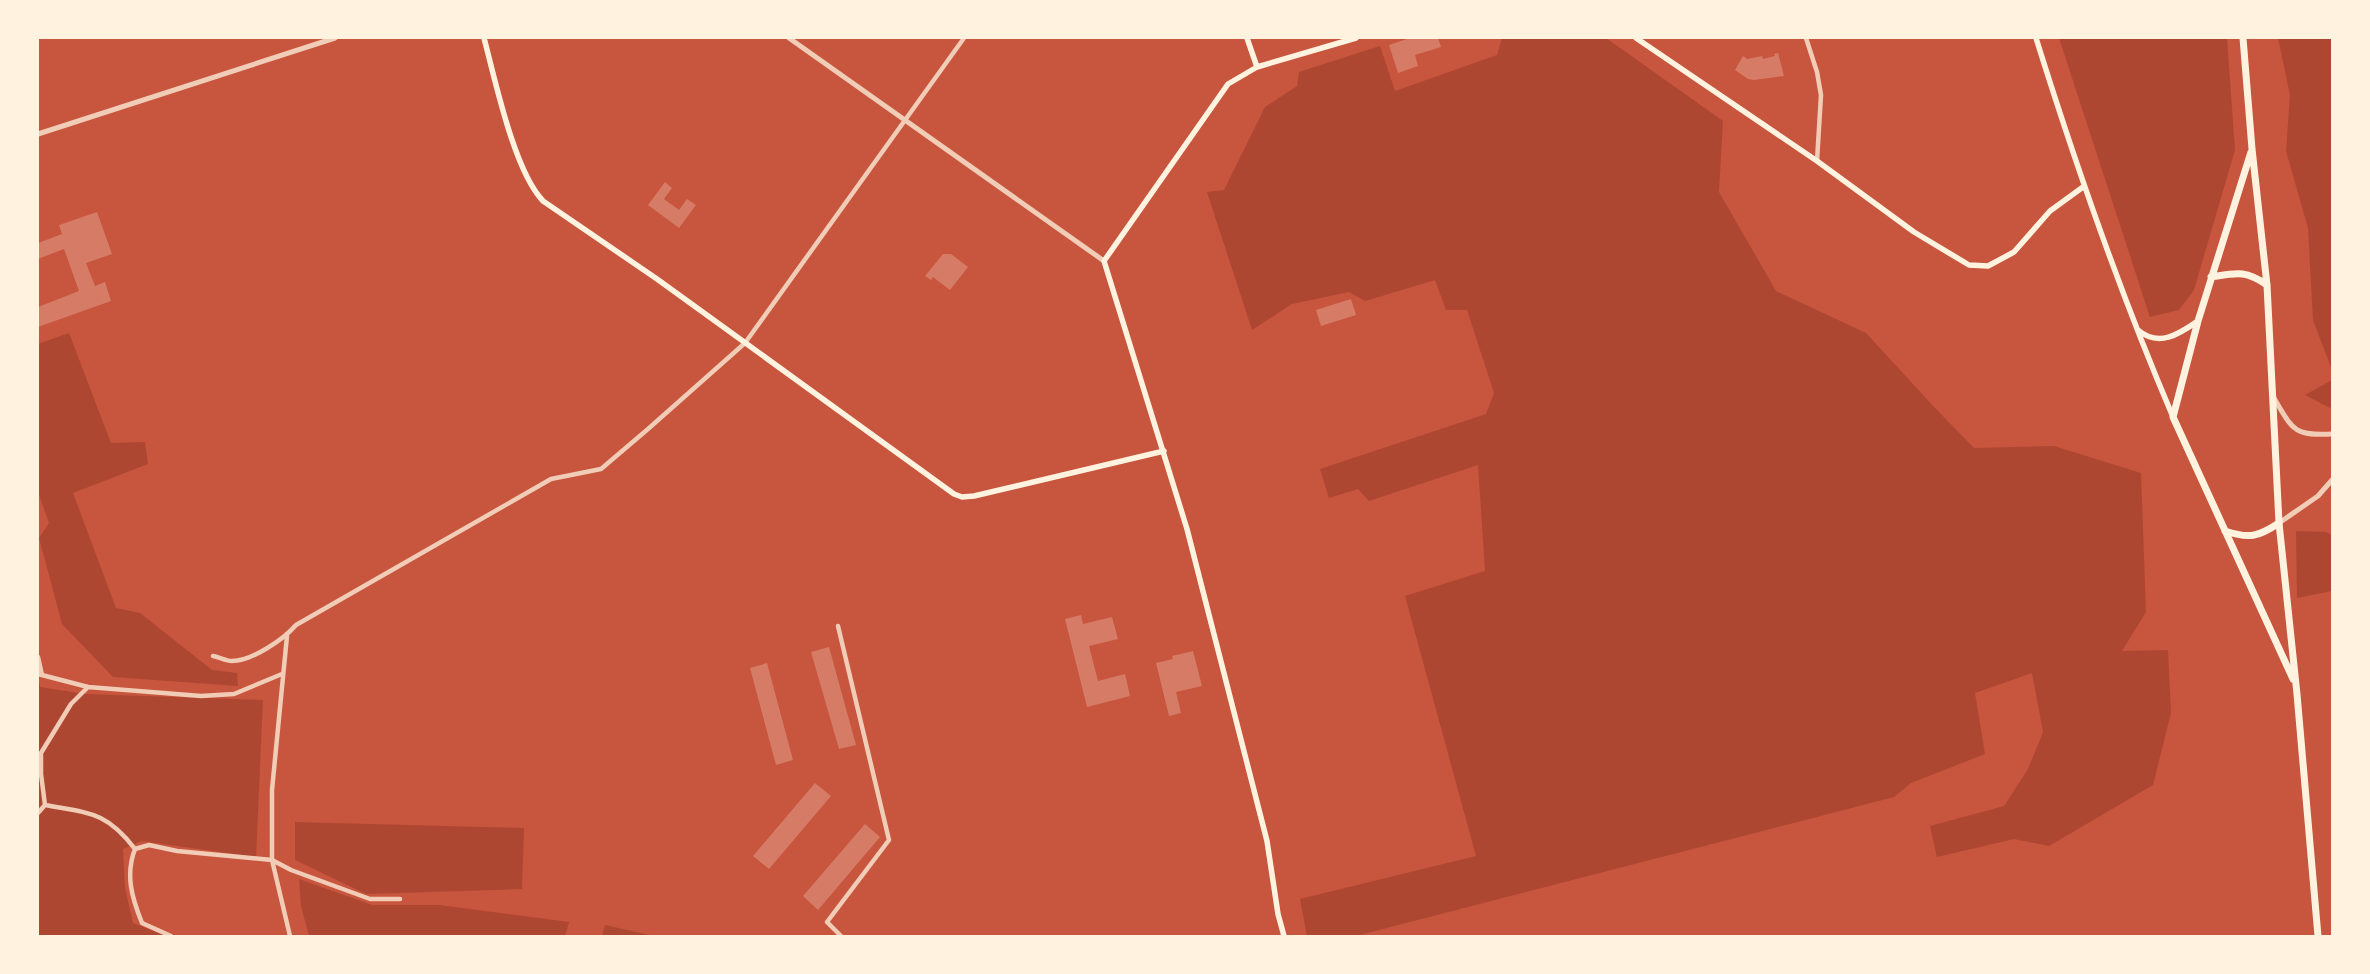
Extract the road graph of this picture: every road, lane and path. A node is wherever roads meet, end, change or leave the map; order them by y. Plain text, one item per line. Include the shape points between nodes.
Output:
1 (335, 38) edge
2 (484, 38) edge
3 (789, 38) edge
4 (964, 38) edge
5 (1248, 38) edge
6 (1356, 38) edge
7 (1636, 38) edge
8 (1806, 38) edge
9 (2036, 38) edge
10 (2243, 38) edge
11 (1257, 67) junction
12 (904, 118) junction
13 (38, 134) edge
14 (2252, 149) junction
15 (1817, 160) junction
16 (2084, 187) junction
17 (1104, 262) junction
18 (2211, 276) junction
19 (2267, 285) junction
20 (2198, 321) junction
21 (2137, 329) junction
22 (745, 343) junction
23 (2273, 396) junction
24 (2173, 417) junction
25 (2332, 434) edge
26 (1164, 451) junction
27 (2332, 480) edge
28 (2279, 523) junction
29 (2225, 531) junction
30 (838, 626) dead end
31 (287, 636) junction
32 (213, 656) dead end
33 (38, 657) edge
34 (282, 674) junction
35 (40, 675) edge
36 (2296, 684) junction
37 (88, 687) junction
38 (44, 805) junction
39 (38, 814) edge
40 (135, 849) junction
41 (272, 860) junction
42 (400, 899) dead end
43 (171, 936) edge
44 (290, 936) edge
45 (841, 936) edge
46 (1284, 936) edge
47 (2318, 936) edge

1 - 13 street
2 - 22 main road via 501,104 536,193
3 - 12 street
4 - 12 street
5 - 11 main road
6 - 11 main road
7 - 15 main road
8 - 15 street via 1821,95
9 - 16 main road
10 - 14 highway
11 - 17 main road via 1228,84
12 - 17 street
12 - 22 street
14 - 18 highway
14 - 19 highway
15 - 16 main road via 1914,232 1969,265 1988,266 2014,252 2050,211
16 - 21 main road
17 - 26 main road
18 - 19 highway via 2252,274
18 - 20 highway
19 - 23 highway
20 - 21 main road via 2178,335 2158,338 2148,338
20 - 24 highway
21 - 24 main road
22 - 26 main road via 962,497
22 - 31 street via 600,469 552,479 296,625
23 - 25 street via 2291,427 2308,435
23 - 28 highway
24 - 29 highway
26 - 46 main road via 1267,841
27 - 28 street via 2318,496
28 - 29 highway via 2264,533 2244,537
28 - 36 highway
29 - 36 highway
30 - 45 street via 889,840 827,922
31 - 32 street via 255,655 232,661
31 - 34 street
33 - 35 street
34 - 37 street via 234,694 201,696
34 - 41 street via 272,790
35 - 37 street
36 - 47 highway
37 - 38 street via 71,704 41,752
38 - 39 street
38 - 40 street via 97,815 121,831
40 - 41 street via 150,845 177,851
40 - 43 street via 130,861 130,886 142,923
41 - 42 street via 290,870 370,899
41 - 44 street

